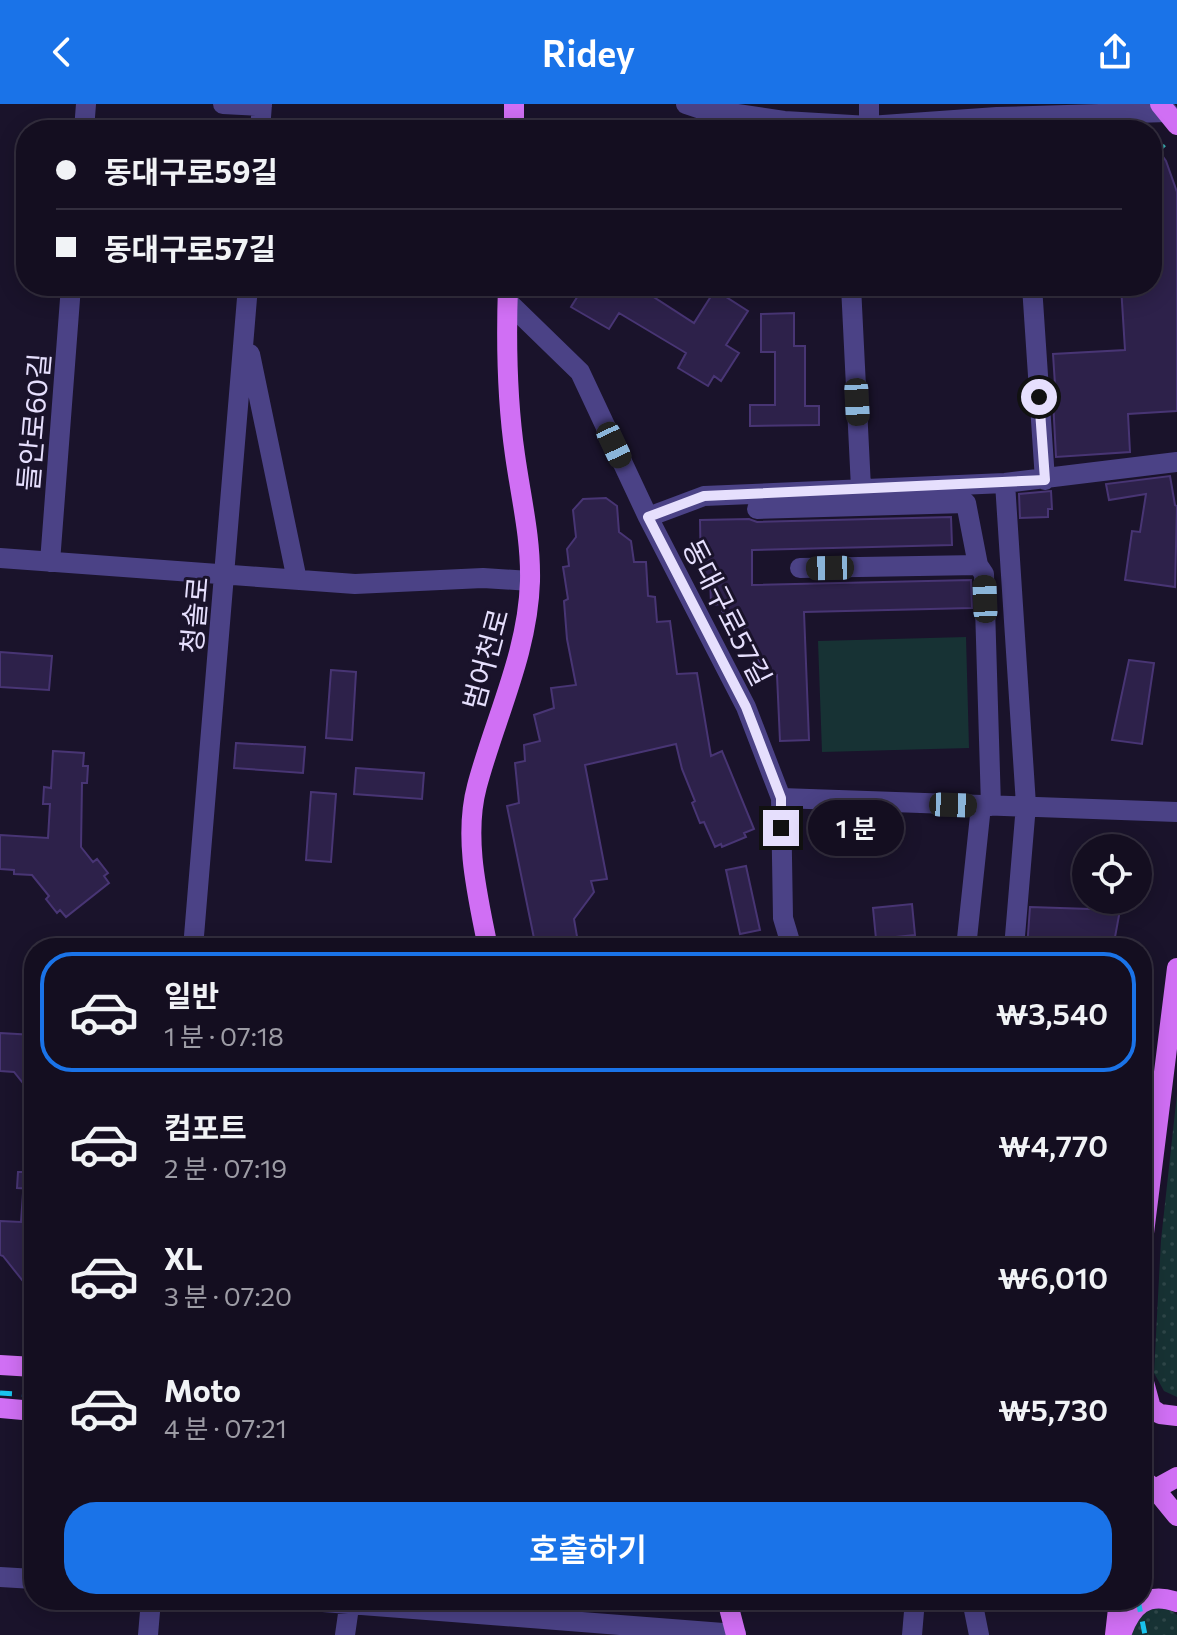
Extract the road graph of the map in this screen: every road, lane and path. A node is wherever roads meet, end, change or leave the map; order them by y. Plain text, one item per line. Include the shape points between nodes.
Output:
1 (223, 104) edge
2 (686, 104) edge
3 (262, 105) edge
4 (1168, 114) edge
5 (777, 120) edge
6 (1080, 120) edge
7 (70, 296) edge
8 (247, 296) edge
9 (508, 296) edge
10 (510, 296) edge
11 (851, 296) edge
12 (1033, 296) edge
13 (245, 330) junction
14 (1177, 462) edge
15 (1045, 480) junction
16 (1005, 483) junction
17 (856, 495) junction
18 (757, 509) dead end
19 (648, 517) junction
20 (0, 558) edge
21 (50, 562) junction
22 (978, 565) junction
23 (800, 568) dead end
24 (226, 575) junction
25 (297, 580) junction
26 (530, 581) junction
27 (781, 798) junction
28 (1026, 805) junction
29 (986, 806) junction
30 (1177, 812) edge
31 (194, 938) edge
32 (486, 938) edge
33 (789, 938) edge
34 (967, 938) edge
35 (1015, 938) edge
36 (1177, 968) edge
37 (1152, 1122) edge
38 (0, 1365) edge
39 (24, 1366) edge
40 (0, 1408) edge
41 (1152, 1409) edge
42 (24, 1410) edge
43 (1177, 1416) edge
44 (1177, 1476) edge
45 (1152, 1482) edge
46 (1152, 1491) edge
47 (1152, 1509) edge
48 (1177, 1516) edge
49 (0, 1577) edge
50 (24, 1578) edge
51 (1152, 1599) edge
52 (1177, 1602) edge
53 (150, 1610) edge
54 (349, 1610) edge
55 (432, 1610) edge
56 (730, 1610) edge
57 (914, 1610) edge
58 (974, 1610) edge
59 (1118, 1610) edge
60 (1136, 1610) edge
61 (636, 1630) edge
62 (736, 1634) edge
63 (148, 1635) edge
64 (345, 1635) edge
65 (912, 1635) edge
66 (979, 1635) edge
67 (1115, 1635) edge
68 (1121, 1635) edge

1 - 3 street
2 - 5 street
4 - 6 street
7 - 21 street, 들안로60길
8 - 13 street, 청솔로
9 - 26 main road, 범어천로 via 510,401 530,535
10 - 19 street, 동대구로57길 via 580,372
11 - 17 street
12 - 15 street
13 - 24 street, 청솔로
13 - 25 street
14 - 15 street
15 - 16 street
16 - 17 street
16 - 28 street
17 - 18 street
17 - 19 street via 704,496
17 - 22 street via 966,503
19 - 27 street, 동대구로57길 via 746,707
20 - 21 street
21 - 24 street
22 - 23 street
22 - 29 street via 984,574
24 - 25 street
24 - 31 street, 청솔로
25 - 26 street
26 - 32 main road, 범어천로 via 525,630 476,788 474,876
27 - 29 street
27 - 33 street, 동대구로57길 via 783,918
28 - 29 street
28 - 30 street
28 - 35 street
29 - 34 street
36 - 37 main road
38 - 39 main road
40 - 42 main road
41 - 43 main road
44 - 45 main road
46 - 48 main road
47 - 48 main road
49 - 50 street
51 - 52 main road
53 - 63 street
54 - 64 street
55 - 61 street
56 - 62 main road
57 - 65 street
58 - 66 street
59 - 67 main road
60 - 68 main road
61 - 62 street

